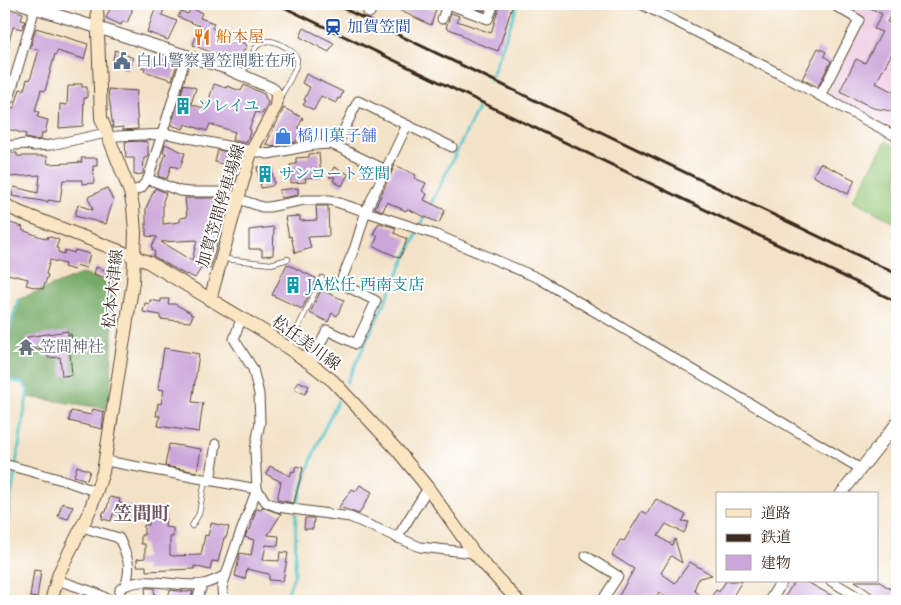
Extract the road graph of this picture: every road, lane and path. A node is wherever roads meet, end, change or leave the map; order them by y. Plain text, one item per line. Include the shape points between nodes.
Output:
1 (22, 4) edge
2 (97, 4) edge
3 (448, 4) edge
4 (494, 4) edge
5 (641, 4) edge
6 (838, 4) edge
7 (35, 6) edge
8 (442, 19) dead end
9 (98, 29) junction
10 (186, 57) junction
11 (242, 74) junction
12 (277, 95) junction
13 (820, 96) junction
14 (4, 97) edge
15 (407, 125) junction
16 (162, 134) junction
17 (107, 135) junction
18 (897, 137) edge
19 (4, 146) edge
20 (336, 146) junction
21 (452, 147) dead end
22 (251, 152) junction
23 (386, 170) junction
24 (148, 179) junction
25 (130, 192) junction
26 (238, 199) junction
27 (4, 204) edge
28 (366, 211) junction
29 (134, 256) junction
30 (225, 259) dead end
31 (288, 259) dead end
32 (322, 278) dead end
33 (210, 300) junction
34 (241, 319) junction
35 (289, 347) junction
36 (311, 364) junction
37 (897, 423) edge
38 (216, 444) dead end
39 (106, 461) junction
40 (4, 464) edge
41 (861, 469) junction
42 (208, 480) junction
43 (428, 488) junction
44 (257, 489) junction
45 (97, 492) junction
46 (844, 492) edge
47 (192, 526) dead end
48 (82, 527) junction
49 (397, 538) junction
50 (474, 553) junction
51 (586, 556) dead end
52 (226, 575) junction
53 (57, 580) junction
54 (781, 582) edge
55 (833, 582) edge
56 (126, 584) junction
57 (203, 584) junction
58 (51, 601) edge
59 (112, 601) edge
60 (119, 601) edge
61 (196, 601) edge
62 (223, 601) edge
63 (518, 601) edge
64 (602, 601) edge
65 (770, 601) edge
66 (865, 601) edge

1 - 7 street
2 - 9 main road, 松本木津線
3 - 4 street via 488,19
3 - 8 street
5 - 13 street
6 - 13 street via 837,7 858,20
7 - 9 street
7 - 14 street via 9,99
9 - 10 street
9 - 17 main road, 松本木津線 via 100,111
10 - 11 street
10 - 16 street
11 - 12 street via 271,88
11 - 12 lane via 259,44 274,42 293,52 297,63 282,94
12 - 22 main road, 加賀笠間停車場線 via 276,106
13 - 18 street
15 - 20 street via 358,101
15 - 21 street
15 - 23 street
16 - 17 street
16 - 22 street
16 - 24 street
17 - 19 street via 51,146
17 - 25 main road, 松本木津線
20 - 22 street via 314,145 268,154
20 - 23 street
22 - 26 main road, 加賀笠間停車場線
23 - 28 street
24 - 25 street via 141,188
24 - 26 street via 180,191 219,192
25 - 29 main road, 松本木津線
26 - 28 street via 269,207 304,200 330,200
26 - 33 main road, 加賀笠間停車場線
27 - 29 main road, 松任美川線
28 - 36 street via 340,283 376,301 356,344 327,330
28 - 41 street via 437,235 538,278
29 - 33 main road, 松任美川線
29 - 39 main road, 松本木津線 via 133,287
30 - 31 lane via 270,264
32 - 35 lane
33 - 34 main road, 松任美川線
34 - 35 main road, 松任美川線
34 - 44 street via 234,339 253,369 259,401 260,422 255,450
35 - 36 main road, 松任美川線
36 - 43 main road, 松任美川線 via 333,381 371,420
37 - 41 street
38 - 42 street
39 - 42 street
39 - 45 main road, 松本木津線
40 - 45 street
41 - 46 street
42 - 44 street
42 - 47 lane via 199,514
43 - 49 street
43 - 50 main road, 松任美川線
44 - 49 street via 266,502 278,507 350,517
44 - 52 street
45 - 48 main road, 松本木津線
48 - 53 main road, 松本木津線
48 - 56 street via 119,538 130,571
49 - 50 street via 420,547
50 - 63 main road, 松任美川線
51 - 64 street via 618,576
52 - 57 street
52 - 62 street via 222,587
53 - 58 main road, 松本木津線
53 - 59 street
54 - 65 street
55 - 66 street
56 - 57 street
56 - 60 street via 120,589
57 - 61 street

